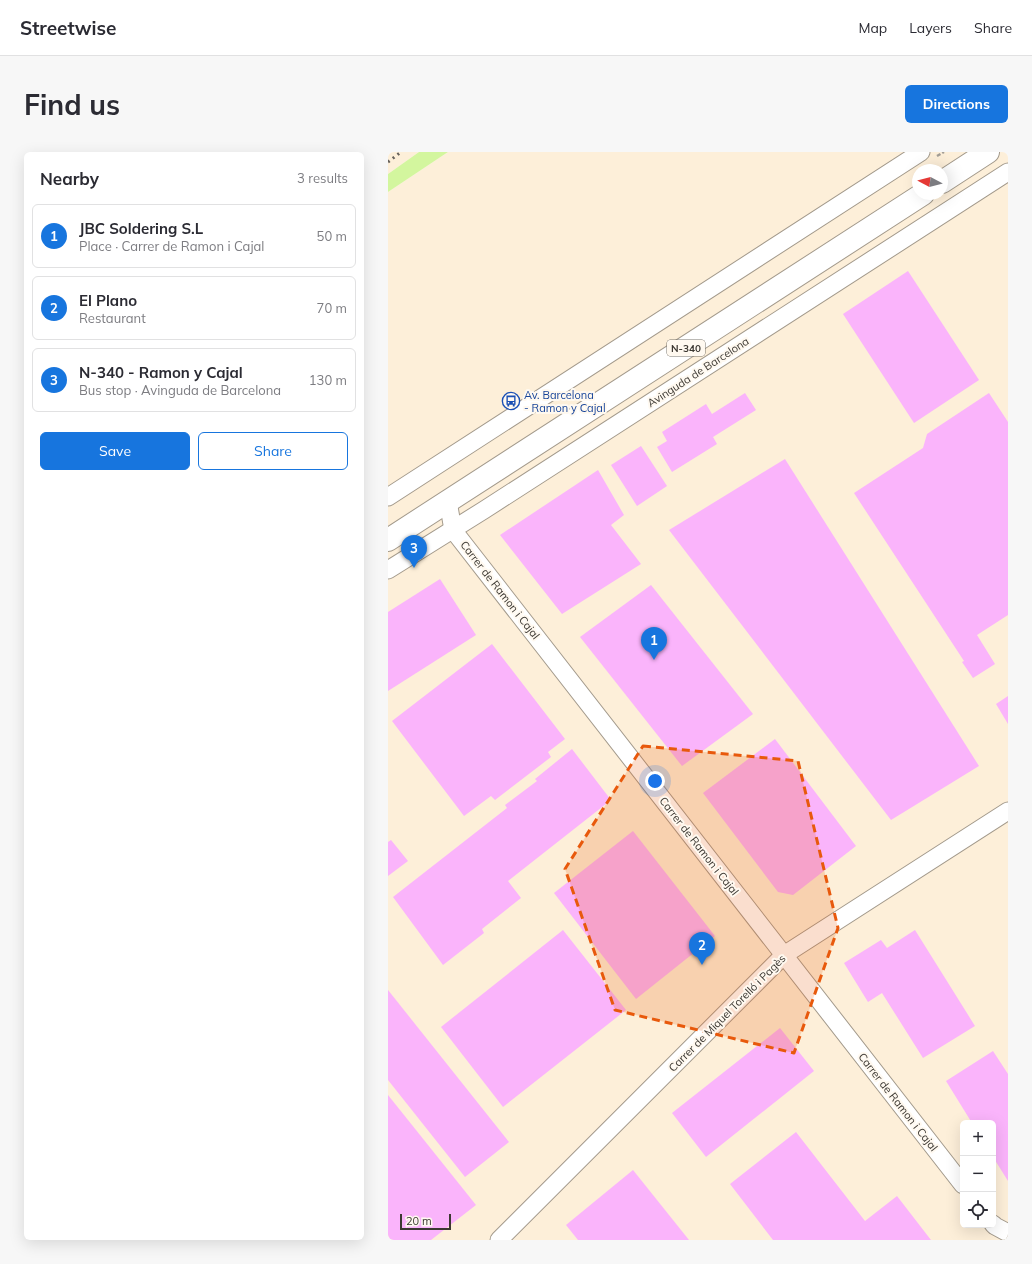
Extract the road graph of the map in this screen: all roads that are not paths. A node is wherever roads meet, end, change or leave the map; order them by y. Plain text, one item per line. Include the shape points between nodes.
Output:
1 (921, 152) edge
2 (988, 152) edge
3 (1008, 172) edge
4 (948, 178) edge
5 (914, 200) edge
6 (388, 497) edge
7 (448, 501) junction
8 (453, 530) junction
9 (388, 540) edge
10 (388, 570) edge
11 (1008, 811) edge
12 (784, 955) junction
13 (960, 1181) edge
14 (498, 1240) edge

1 - 6 street
2 - 4 main road
3 - 8 street, Avinguda de Barcelona
5 - 7 main road, N-340
7 - 8 street, Carrer de Ramon i Cajal
7 - 9 main road, N-340
8 - 10 street, Avinguda de Barcelona
8 - 12 street, Carrer de Ramon i Cajal
11 - 12 street, Carrer de Miquel Torelló i Pagès
12 - 13 street, Carrer de Ramon i Cajal
12 - 14 street, Carrer de Miquel Torelló i Pagès

